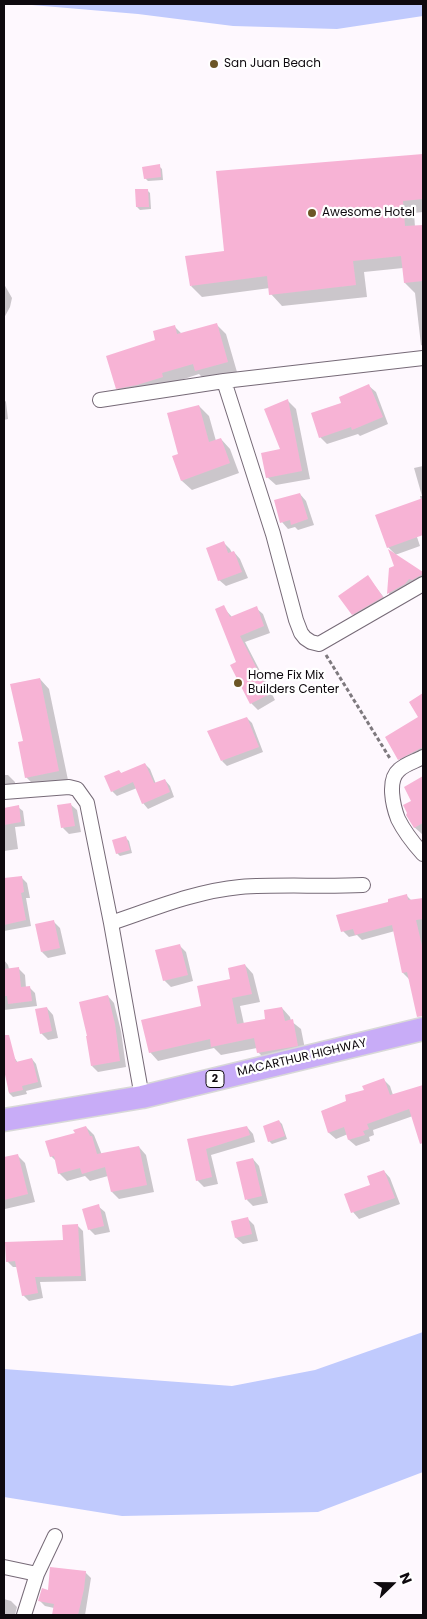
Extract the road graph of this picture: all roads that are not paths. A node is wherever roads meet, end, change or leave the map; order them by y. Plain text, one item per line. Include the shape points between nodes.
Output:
1 (423, 358) edge
2 (224, 381) junction
3 (100, 400) dead end
4 (423, 584) edge
5 (423, 757) edge
6 (4, 792) edge
7 (423, 854) edge
8 (363, 884) dead end
9 (111, 923) junction
10 (423, 1029) edge
11 (142, 1097) junction
12 (4, 1120) edge
13 (55, 1536) dead end
14 (4, 1567) edge
15 (37, 1574) junction
16 (24, 1615) edge

1 - 2 street
2 - 3 street
2 - 4 street via 274,534 296,620 305,638 319,644
5 - 7 street via 398,770 392,791 398,818
6 - 9 street via 69,787 82,796 87,803
8 - 9 street via 239,887 196,896
9 - 11 street
10 - 11 highway, MACARTHUR HIGHWAY / 2
11 - 12 highway, MACARTHUR HIGHWAY / 2
13 - 15 street
14 - 15 street
15 - 16 street

